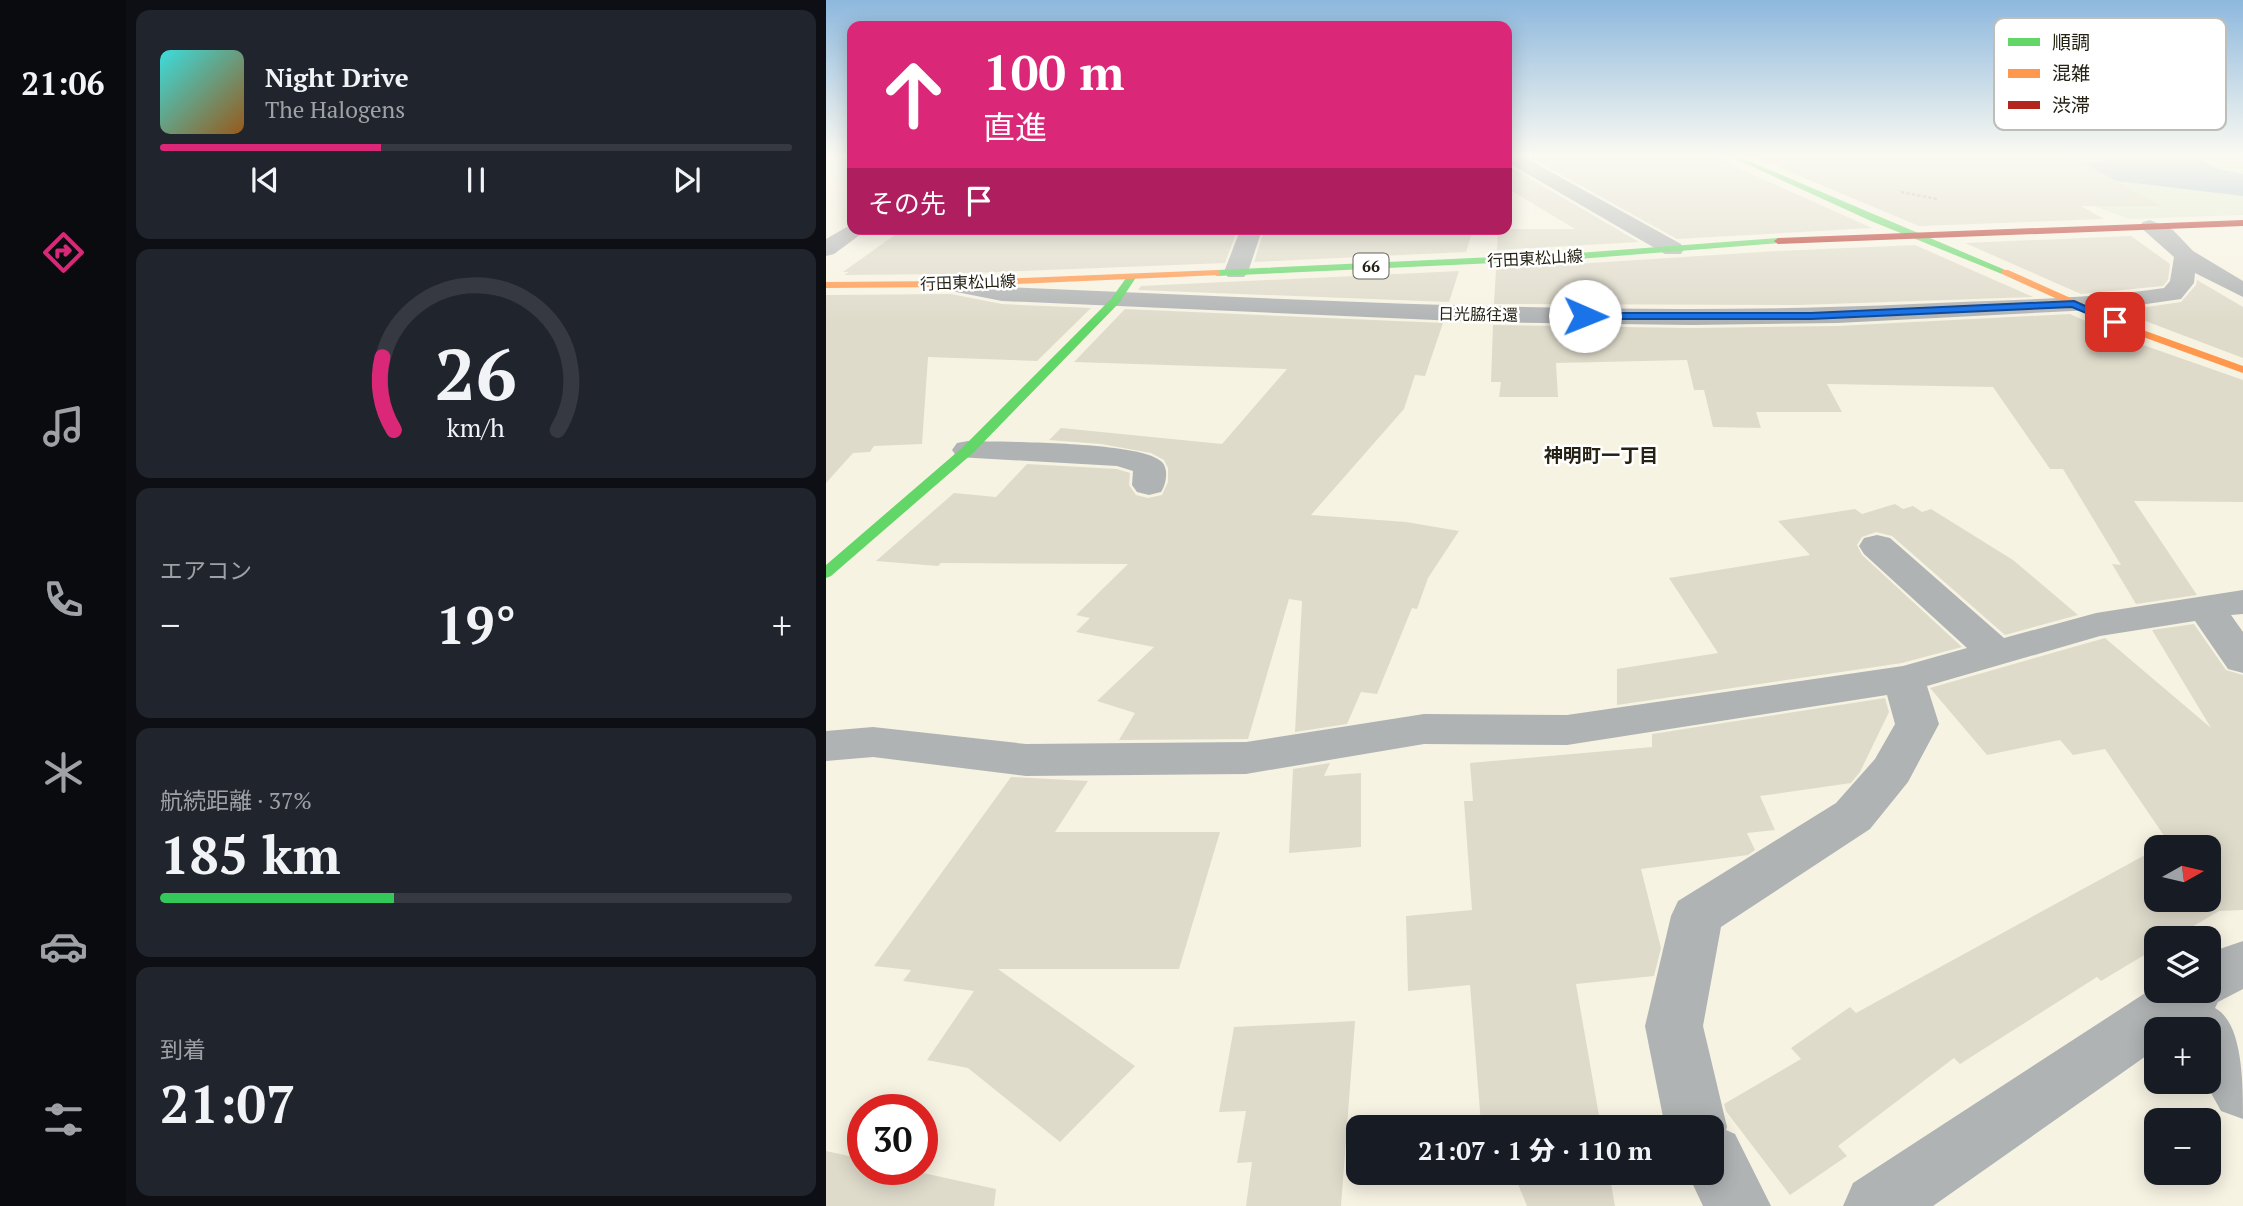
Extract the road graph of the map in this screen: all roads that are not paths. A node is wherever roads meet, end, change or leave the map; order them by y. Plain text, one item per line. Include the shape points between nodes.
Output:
1 (1609, 212) edge
2 (1859, 212) edge
3 (2243, 223) edge
4 (2150, 226) junction
5 (848, 235) edge
6 (1249, 235) edge
7 (1915, 235) junction
8 (826, 249) edge
9 (1673, 249) junction
10 (2185, 256) junction
11 (1236, 272) junction
12 (1132, 276) junction
13 (949, 284) junction
14 (826, 285) edge
15 (2243, 290) edge
16 (1115, 301) junction
17 (2074, 304) junction
18 (2243, 370) edge
19 (968, 450) junction
20 (1149, 485) dead end
21 (1877, 546) dead end
22 (826, 573) edge
23 (2225, 606) edge
24 (1994, 652) junction
25 (2243, 660) edge
26 (1904, 679) junction
27 (826, 746) edge
28 (2243, 964) edge
29 (2202, 1006) edge
30 (2243, 1091) edge
31 (1692, 1115) edge
32 (1724, 1179) edge
33 (1738, 1206) edge
34 (1876, 1206) edge

1 - 9 street
2 - 7 main road
3 - 4 main road, 行田東松山線 / 66
4 - 7 main road, 行田東松山線 / 66
4 - 10 street
5 - 8 street
6 - 11 street
7 - 9 main road, 行田東松山線 / 66
7 - 17 main road
9 - 11 main road, 行田東松山線 / 66
10 - 15 street
10 - 17 street, 日光脇往還 via 2182,284 2172,294
11 - 12 main road, 行田東松山線 / 66
12 - 13 main road, 行田東松山線 / 66
12 - 16 main road
13 - 14 main road, 行田東松山線 / 66
13 - 16 street, 日光脇往還 via 1002,294
16 - 17 street, 日光脇往還 via 1691,317
16 - 19 main road
17 - 18 main road
19 - 20 street via 1119,457 1149,466
19 - 22 main road
21 - 24 street
23 - 24 street via 2096,625
23 - 25 street
24 - 26 street
26 - 27 street via 1567,730 1424,729 1246,758 1026,760 873,742
26 - 31 street via 1917,724 1892,770 1853,816 1697,916 1674,1026
28 - 29 street via 2232,967
29 - 30 street
29 - 34 street
32 - 33 street

